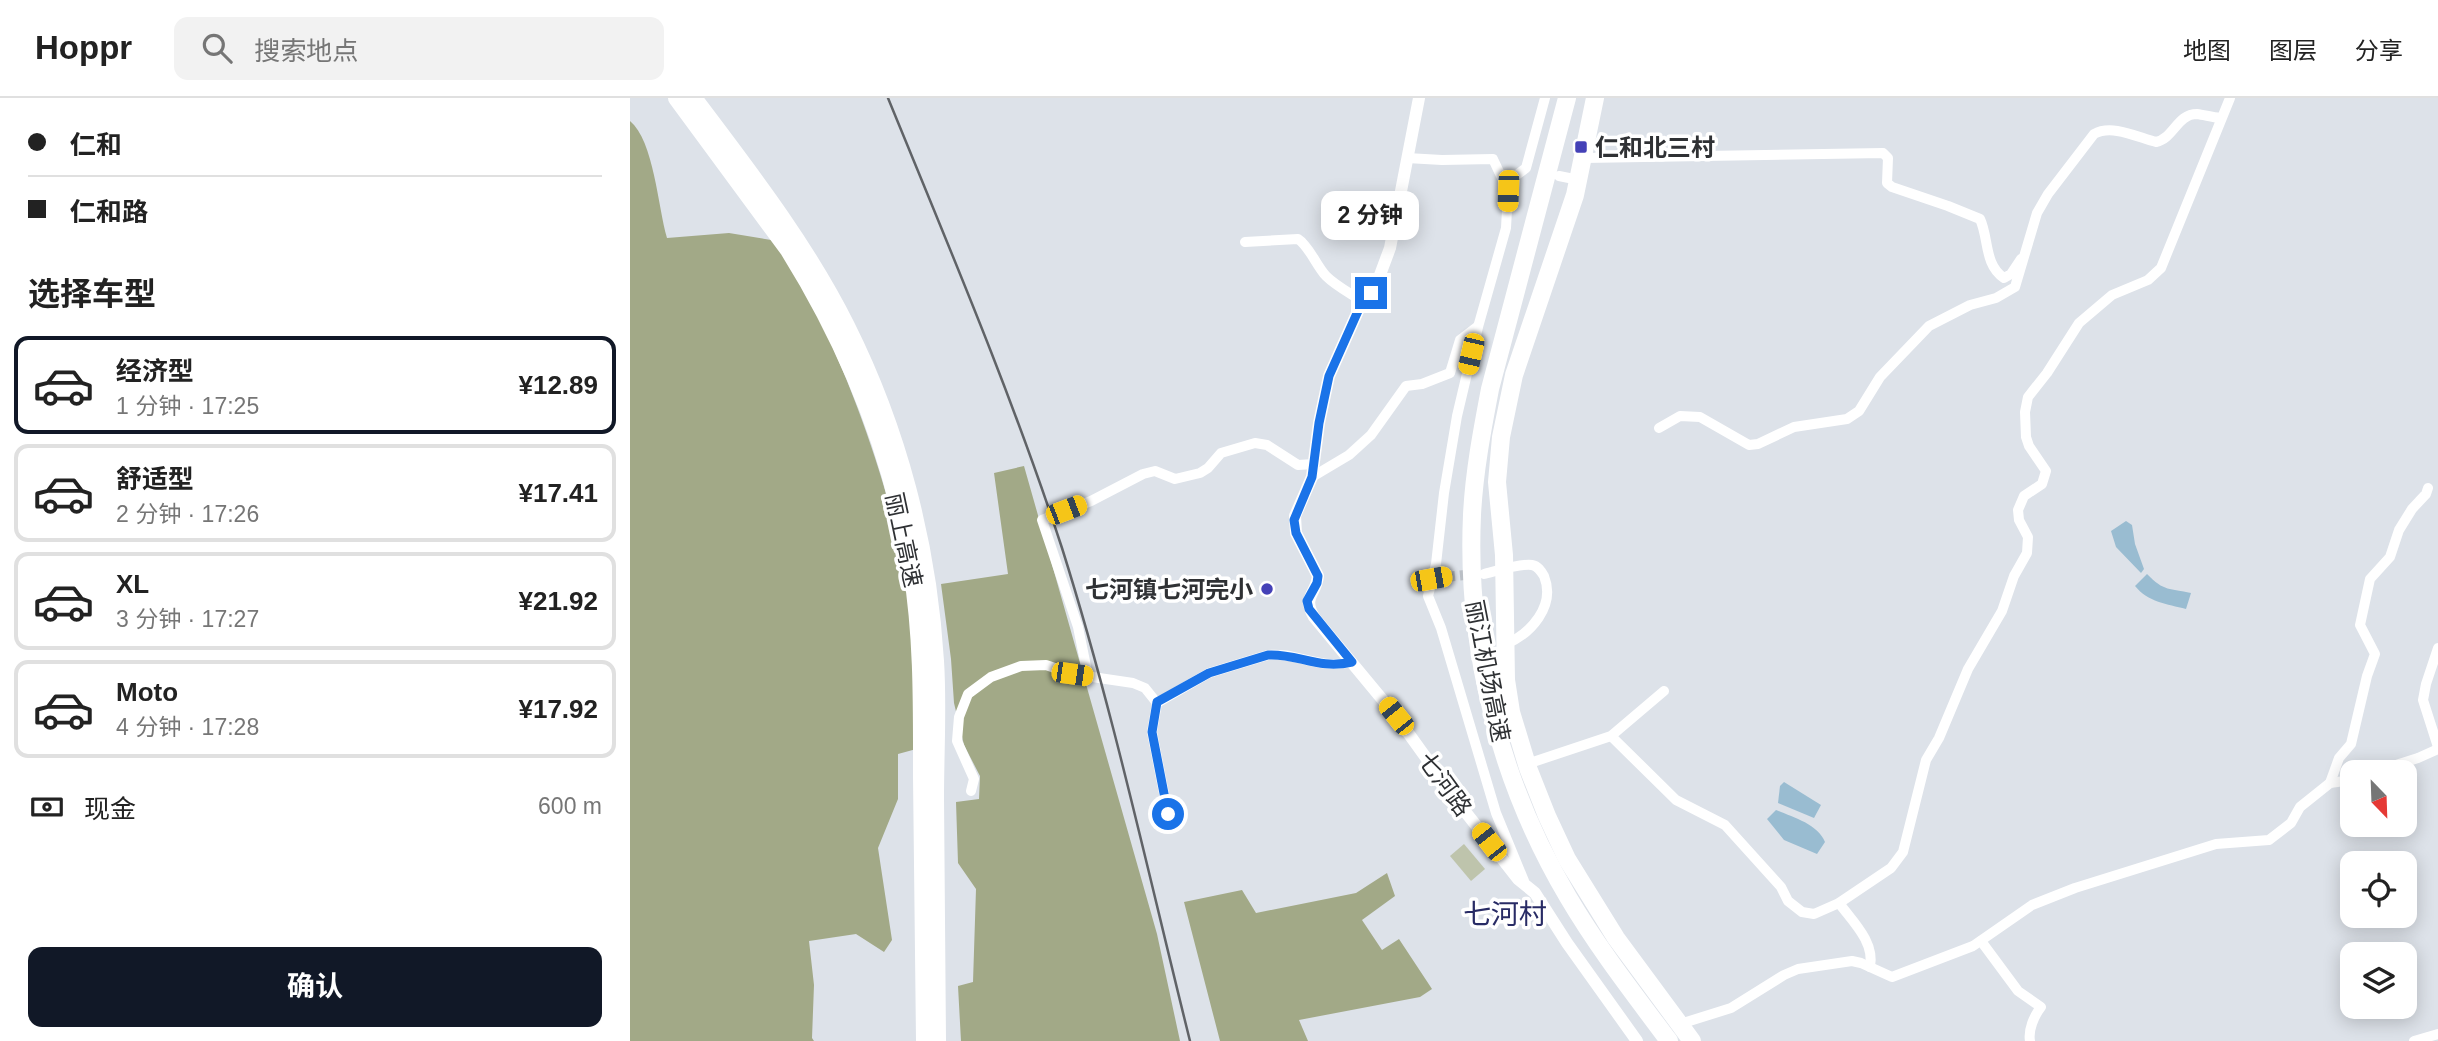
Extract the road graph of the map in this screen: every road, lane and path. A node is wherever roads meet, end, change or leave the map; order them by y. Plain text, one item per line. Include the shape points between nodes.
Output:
1 (677, 98) edge
2 (693, 98) edge
3 (1419, 98) edge
4 (1545, 98) edge
5 (1555, 98) edge
6 (1567, 98) edge
7 (1595, 98) edge
8 (2230, 98) edge
9 (2220, 118) junction
10 (1407, 158) junction
11 (1584, 158) junction
12 (1559, 176) dead end
13 (1579, 180) junction
14 (1508, 191) junction
15 (1245, 242) dead end
16 (794, 247) junction
17 (2025, 253) junction
18 (1365, 303) junction
19 (1478, 327) junction
20 (1659, 428) dead end
21 (1313, 471) junction
22 (2428, 488) dead end
23 (1484, 574) tunnel mouth
24 (1446, 577) tunnel mouth
25 (1431, 579) junction
26 (1504, 645) junction
27 (2438, 648) edge
28 (1352, 662) junction
29 (1088, 676) junction
30 (1664, 691) dead end
31 (1157, 702) junction
32 (1611, 736) junction
33 (2438, 748) edge
34 (929, 759) junction
35 (2412, 760) edge
36 (1527, 764) junction
37 (2340, 782) edge
38 (2330, 783) junction
39 (971, 791) dead end
40 (1168, 814) dead end
41 (1525, 884) junction
42 (1839, 903) junction
43 (1981, 941) junction
44 (1870, 967) junction
45 (1680, 1024) junction
46 (2438, 1034) edge
47 (925, 1041) edge
48 (937, 1041) edge
49 (1637, 1041) edge
50 (1655, 1041) edge
51 (1669, 1041) edge
52 (1692, 1041) edge
53 (2030, 1041) edge
54 (2414, 1041) edge

1 - 16 highway, 丽上高速
2 - 16 highway, 丽上高速
3 - 10 street
4 - 14 street via 1526,168 1514,177
5 - 50 highway, 丽江机场高速 via 1472,418 1461,514 1463,614 1486,734 1522,836 1575,931
6 - 51 highway, 丽江机场高速 via 1484,420 1472,514 1474,613 1497,731 1533,831 1585,925
7 - 11 highway
8 - 9 street
9 - 17 street via 2186,117 2169,136 2156,142 2110,130 2094,134 2048,194
9 - 42 street via 2161,268 2148,280 2112,295 2079,323 2028,397 2026,437 2046,471 2042,484 2024,496 2018,510 2028,537 2027,553 1926,760 1903,852 1891,868
10 - 14 street via 1493,159
10 - 18 street via 1390,248
11 - 13 highway
11 - 17 street via 1883,153 1888,158 1887,183 1892,187 1980,219 1987,253 2000,276 2011,274
12 - 13 street
13 - 26 highway via 1514,375 1498,467
14 - 19 street via 1506,228
15 - 18 street via 1298,239 1330,280
16 - 34 highway, 丽上高速 via 848,360 894,487 920,631
17 - 20 street via 2013,289 1929,326 1880,377 1859,411 1847,419 1794,427 1749,445 1700,417 1680,416
18 - 21 street via 1329,376
19 - 21 street via 1460,340 1450,373 1406,386 1371,435 1349,455
19 - 25 street via 1457,416
21 - 28 street, 七河路 via 1294,525 1318,576 1307,601 1314,617
21 - 29 street via 1255,443 1221,453 1200,473 1175,479 1155,471 1143,474 1042,520 1078,627
22 - 38 street via 2399,530 2390,557 2370,579 2360,625 2375,654 2351,744 2339,758
23 - 26 street via 1530,565 1540,569 1545,579 1547,596 1540,615 1525,633
24 - 25 street
25 - 41 street via 1428,601 1441,628 1496,814
26 - 36 highway via 1509,704
27 - 33 street via 2423,700
28 - 31 street via 1323,665 1268,655 1209,673
28 - 41 street, 七河路
29 - 31 street via 1133,683
29 - 39 street via 1045,665 1021,666 991,677 971,691 961,709 956,737 974,779
30 - 32 street
31 - 40 street via 1152,732
32 - 36 street
32 - 42 street via 1676,800 1725,825 1802,912 1814,914
33 - 35 street
34 - 47 highway, 丽上高速
34 - 48 highway, 丽上高速
36 - 45 highway via 1578,878
37 - 38 street
38 - 43 street via 2269,840 2216,844 2075,888 2032,905
41 - 49 street, 七河路
42 - 44 street via 1870,947
43 - 44 street via 1892,976
43 - 53 street via 2018,991 2041,1007
44 - 45 street via 1845,961 1791,971 1731,1008
45 - 52 highway
46 - 54 street

